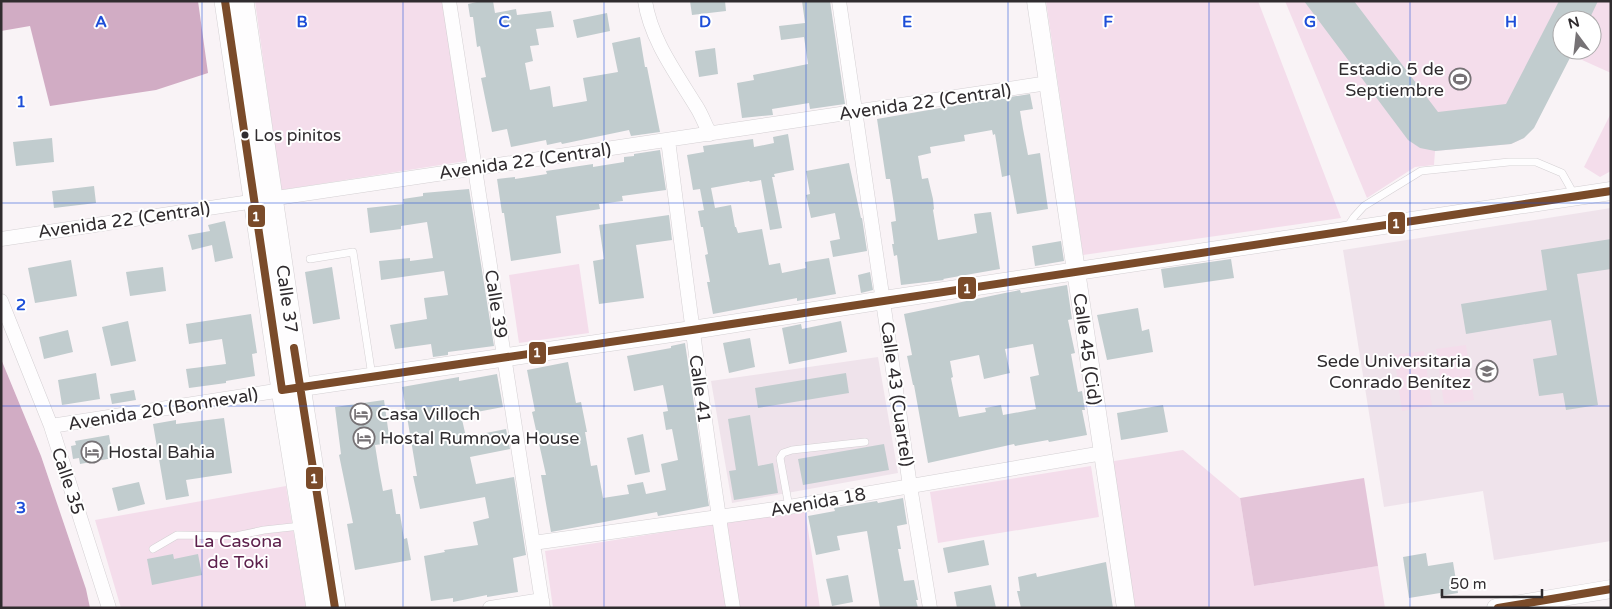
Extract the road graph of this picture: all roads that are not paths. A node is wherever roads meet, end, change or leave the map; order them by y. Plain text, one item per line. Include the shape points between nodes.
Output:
1 (225, 1) edge
2 (243, 1) edge
3 (449, 1) edge
4 (645, 1) edge
5 (839, 1) edge
6 (1036, 1) edge
7 (1048, 83) junction
8 (856, 112) junction
9 (710, 134) junction
10 (668, 140) junction
11 (475, 168) junction
12 (1611, 192) edge
13 (1575, 197) junction
14 (263, 200) junction
15 (1345, 231) junction
16 (1, 239) edge
17 (310, 259) dead end
18 (1076, 271) junction
19 (884, 300) junction
20 (1, 301) edge
21 (692, 330) junction
22 (504, 356) junction
23 (372, 376) junction
24 (291, 388) junction
25 (50, 426) junction
26 (865, 442) dead end
27 (1103, 453) junction
28 (910, 486) junction
29 (789, 507) junction
30 (718, 518) junction
31 (304, 526) junction
32 (533, 543) junction
33 (153, 549) dead end
34 (1611, 589) edge
35 (542, 604) edge
36 (109, 608) edge
37 (317, 608) edge
38 (335, 608) edge
39 (490, 608) edge
40 (733, 608) edge
41 (930, 608) edge
42 (1126, 608) edge
43 (1496, 608) edge

1 - 14 main road
2 - 14 main road
3 - 11 street, Calle 39
4 - 9 street via 655,36
5 - 8 street, Calle 43 (Cuartel)
6 - 7 street, Calle 45 (Cid)
7 - 8 street, Avenida 22 (Central)
7 - 18 street, Calle 45 (Cid)
8 - 9 street, Avenida 22 (Central)
8 - 19 street, Calle 43 (Cuartel)
9 - 10 street, Avenida 22 (Central)
10 - 11 street, Avenida 22 (Central)
10 - 21 street, Calle 41
11 - 14 street, Avenida 22 (Central)
11 - 22 street, Calle 39
12 - 13 street, Avenida 20 (Bonneval)
13 - 15 street, Avenida 20 (Bonneval)
13 - 15 lane via 1562,173 1536,162 1421,171 1364,206
14 - 16 street, Avenida 22 (Central)
14 - 24 main road, Calle 37
15 - 18 street, Avenida 20 (Bonneval)
17 - 23 lane via 353,252
18 - 19 street, Avenida 20 (Bonneval)
18 - 27 street, Calle 45 (Cid)
19 - 21 street, Avenida 20 (Bonneval)
19 - 28 street, Calle 43 (Cuartel)
20 - 25 street, Calle 35
21 - 22 street, Avenida 20 (Bonneval)
21 - 30 street, Calle 41
22 - 23 street, Avenida 20 (Bonneval)
22 - 32 street, Calle 39
23 - 24 street, Avenida 20 (Bonneval)
24 - 25 street, Avenida 20 (Bonneval)
24 - 31 main road, Calle 37
24 - 38 main road, Calle 37
25 - 36 street, Calle 35
26 - 29 lane via 783,453 780,458
27 - 28 street, Avenida 18
27 - 42 street, Calle 45 (Cid)
28 - 29 street, Avenida 18
28 - 41 street, Calle 43 (Cuartel)
29 - 30 street, Avenida 18
30 - 32 street, Avenida 18
30 - 40 street, Calle 41
31 - 33 lane via 236,536 177,535
31 - 37 main road, Calle 37
32 - 35 street, Calle 39
34 - 43 street
35 - 39 street

